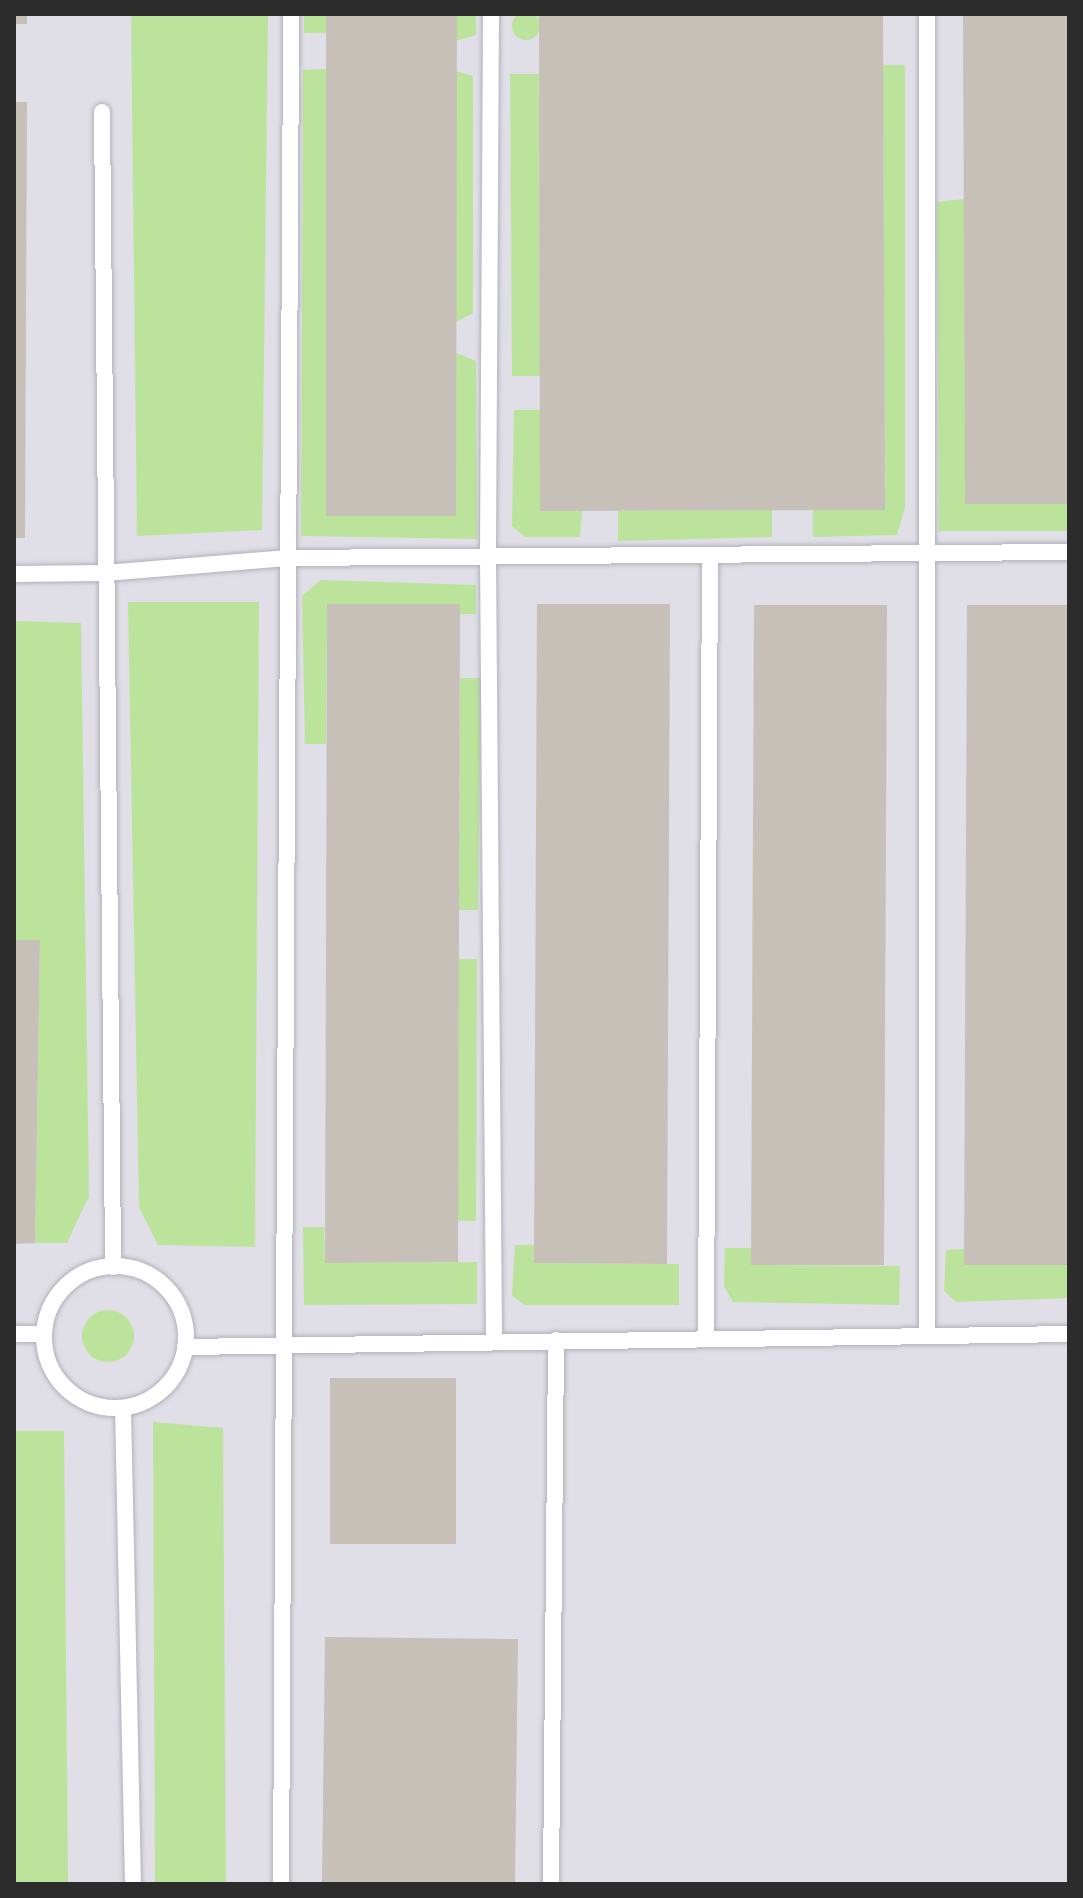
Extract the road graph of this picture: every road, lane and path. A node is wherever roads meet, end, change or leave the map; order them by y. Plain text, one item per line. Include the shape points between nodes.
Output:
1 (291, 14) edge
2 (491, 14) edge
3 (927, 14) edge
4 (102, 112) dead end
5 (1069, 552) edge
6 (924, 553) junction
7 (710, 555) junction
8 (488, 556) junction
9 (287, 558) junction
10 (105, 573) junction
11 (14, 574) edge
12 (113, 1267) junction
13 (14, 1334) edge
14 (43, 1334) junction
15 (1069, 1334) edge
16 (927, 1336) junction
17 (706, 1339) junction
18 (556, 1340) junction
19 (494, 1341) junction
20 (281, 1344) junction
21 (185, 1347) junction
22 (123, 1408) junction
23 (133, 1884) edge
24 (281, 1884) edge
25 (551, 1884) edge

1 - 9 lane
2 - 8 lane
3 - 6 lane
4 - 10 lane
5 - 6 lane
6 - 7 lane
6 - 16 lane
7 - 8 lane
7 - 17 lane
8 - 9 lane
8 - 19 lane
9 - 10 lane
9 - 20 lane
10 - 11 lane
10 - 12 lane
12 - 14 lane via 80,1275 62,1289
12 - 21 lane via 145,1272 163,1285 185,1324
13 - 14 lane
14 - 22 lane via 57,1380 75,1397 98,1407
15 - 16 lane
16 - 17 lane
17 - 18 lane
18 - 19 lane
18 - 25 lane
19 - 20 lane
20 - 21 lane
20 - 24 lane
21 - 22 lane via 166,1387
22 - 23 lane

